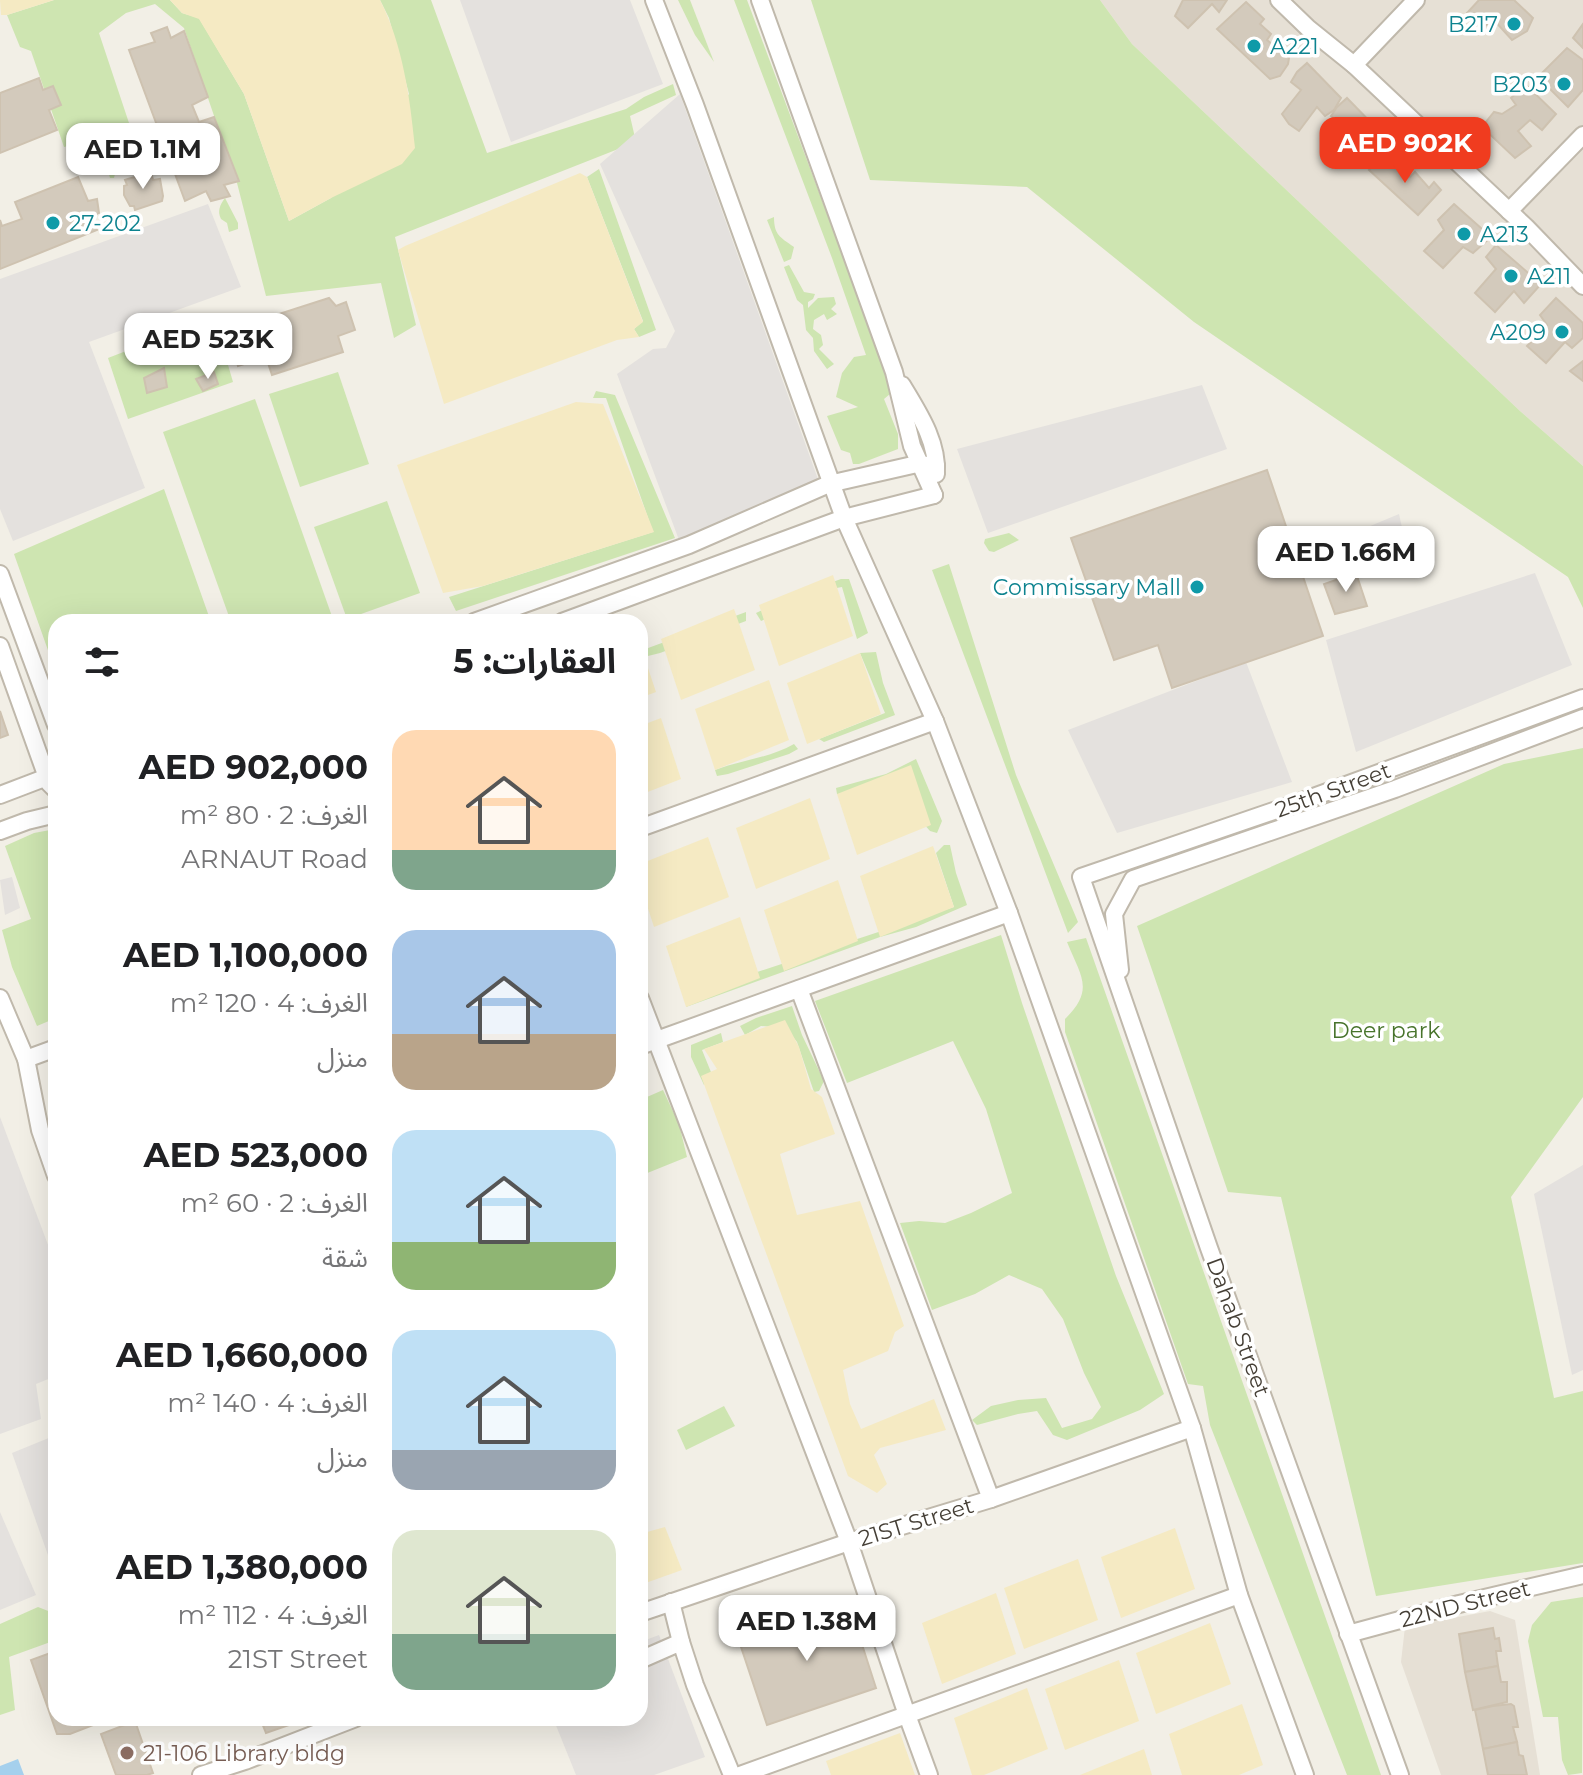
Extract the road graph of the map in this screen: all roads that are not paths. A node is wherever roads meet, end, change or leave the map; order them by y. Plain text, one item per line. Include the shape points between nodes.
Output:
1 (654, 0) edge
2 (760, 0) edge
3 (1279, 0) edge
4 (1416, 0) edge
5 (1354, 65) junction
6 (1583, 135) edge
7 (1509, 211) junction
8 (1583, 286) edge
9 (894, 372) junction
10 (919, 464) junction
11 (936, 466) junction
12 (832, 483) junction
13 (934, 495) junction
14 (844, 518) junction
15 (689, 545) junction
16 (698, 572) junction
17 (0, 574) edge
18 (510, 614) edge
19 (584, 614) edge
20 (0, 646) edge
21 (1583, 698) edge
22 (48, 703) edge
23 (1583, 718) edge
24 (935, 721) junction
25 (48, 767) edge
26 (48, 781) edge
27 (0, 795) edge
28 (48, 816) edge
29 (648, 825) edge
30 (0, 831) edge
31 (1081, 877) joint
32 (1009, 913) junction
33 (799, 989) junction
34 (1122, 994) junction
35 (0, 998) edge
36 (648, 1043) edge
37 (48, 1051) edge
38 (26, 1059) junction
39 (48, 1153) edge
40 (1192, 1428) junction
41 (991, 1499) junction
42 (849, 1542) junction
43 (1583, 1575) edge
44 (1239, 1595) junction
45 (671, 1602) junction
46 (648, 1610) edge
47 (1348, 1634) junction
48 (681, 1642) junction
49 (648, 1656) edge
50 (907, 1715) junction
51 (339, 1726) edge
52 (247, 1768) edge
53 (201, 1775) edge
54 (732, 1775) edge
55 (740, 1775) edge
56 (929, 1775) edge
57 (1305, 1775) edge
58 (1400, 1775) edge

1 - 12 street
2 - 9 street
3 - 5 street
4 - 5 street
5 - 7 street
6 - 7 street
7 - 8 street
9 - 10 street
9 - 11 street via 927,427
10 - 11 street
10 - 12 street
10 - 13 street
11 - 13 street
12 - 14 street
12 - 15 street
13 - 14 street
14 - 16 street
14 - 24 street
15 - 16 street
15 - 18 street
16 - 19 street
17 - 22 street
20 - 25 street
21 - 31 street, 25th Street
23 - 34 street, 25th Street via 1133,879 1114,914
24 - 29 street
24 - 32 street
26 - 27 street
28 - 30 street
31 - 34 street, Dahab Street
32 - 33 street
32 - 40 street
33 - 36 street
33 - 41 street
34 - 47 street, Dahab Street
35 - 38 street
36 - 42 street
37 - 38 street
38 - 39 street
40 - 41 street, 21ST Street
40 - 44 street
41 - 42 street, 21ST Street
42 - 45 street, 21ST Street
42 - 50 street
43 - 47 street, 22ND Street
44 - 50 street
44 - 57 street
45 - 46 street, 21ST Street
45 - 48 street
47 - 58 street, Dahab Street
48 - 49 street
48 - 54 street
50 - 55 street
50 - 56 street
51 - 52 street
52 - 53 street

